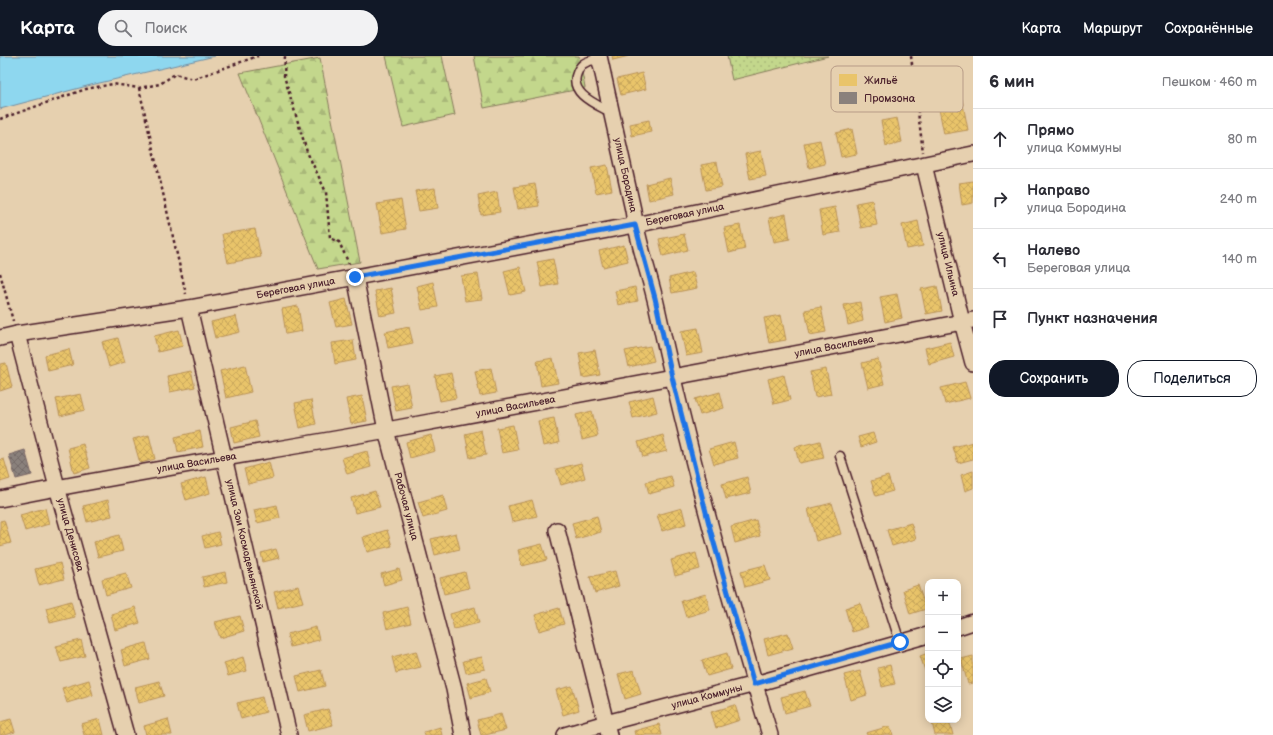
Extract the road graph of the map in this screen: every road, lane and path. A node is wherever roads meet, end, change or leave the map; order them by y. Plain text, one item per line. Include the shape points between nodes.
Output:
1 (258, 56) edge
2 (285, 56) edge
3 (911, 56) edge
4 (600, 60) edge
5 (912, 66) edge
6 (139, 88) junction
7 (918, 112) edge
8 (612, 113) junction
9 (0, 119) edge
10 (973, 154) edge
11 (924, 165) junction
12 (635, 225) junction
13 (0, 273) edge
14 (355, 277) junction
15 (189, 308) junction
16 (967, 321) edge
17 (17, 334) junction
18 (0, 338) edge
19 (973, 363) edge
20 (672, 377) junction
21 (386, 430) junction
22 (840, 456) dead end
23 (224, 457) junction
24 (58, 487) junction
25 (0, 499) edge
26 (557, 530) dead end
27 (973, 622) edge
28 (961, 625) edge
29 (925, 636) edge
30 (900, 642) junction
31 (754, 684) junction
32 (608, 729) edge
33 (126, 735) edge
34 (289, 735) edge
35 (462, 735) edge
36 (565, 735) edge
37 (770, 735) edge

1 - 6 path via 193,79 175,74 160,84
2 - 14 path via 284,76 307,152 326,192 330,238 339,242
3 - 5 path
4 - 8 street, улица Бородина
4 - 8 lane via 592,60 580,66 575,77 576,87 591,102
6 - 9 path via 113,84 86,89
6 - 15 path
7 - 11 path
8 - 12 street, улица Бородина
10 - 11 street, Береговая улица
11 - 12 street, Береговая улица
11 - 16 street, улица Ильина
12 - 14 street, Береговая улица
12 - 20 street, улица Бородина via 655,298
13 - 17 path
14 - 15 street, Береговая улица
14 - 21 street, Рабочая улица
15 - 17 street, Береговая улица
15 - 23 street, улица Зои Космодемьянской
16 - 19 street, улица Ильина
16 - 20 street, улица Васильева
17 - 18 street, Береговая улица
17 - 24 street, улица Денисова
20 - 21 street, улица Васильева
20 - 31 street, улица Бородина via 712,536
21 - 23 street, улица Васильева
21 - 35 street, Рабочая улица via 454,688
22 - 30 lane
23 - 24 street, улица Васильева
23 - 34 street, улица Зои Космодемьянской
24 - 25 street, улица Васильева
24 - 33 street, улица Денисова
26 - 32 street
27 - 28 street
29 - 30 street, улица Коммуны
30 - 31 street, улица Коммуны
31 - 32 street, улица Коммуны
31 - 37 street, улица Бородина
32 - 36 street, улица Коммуны

